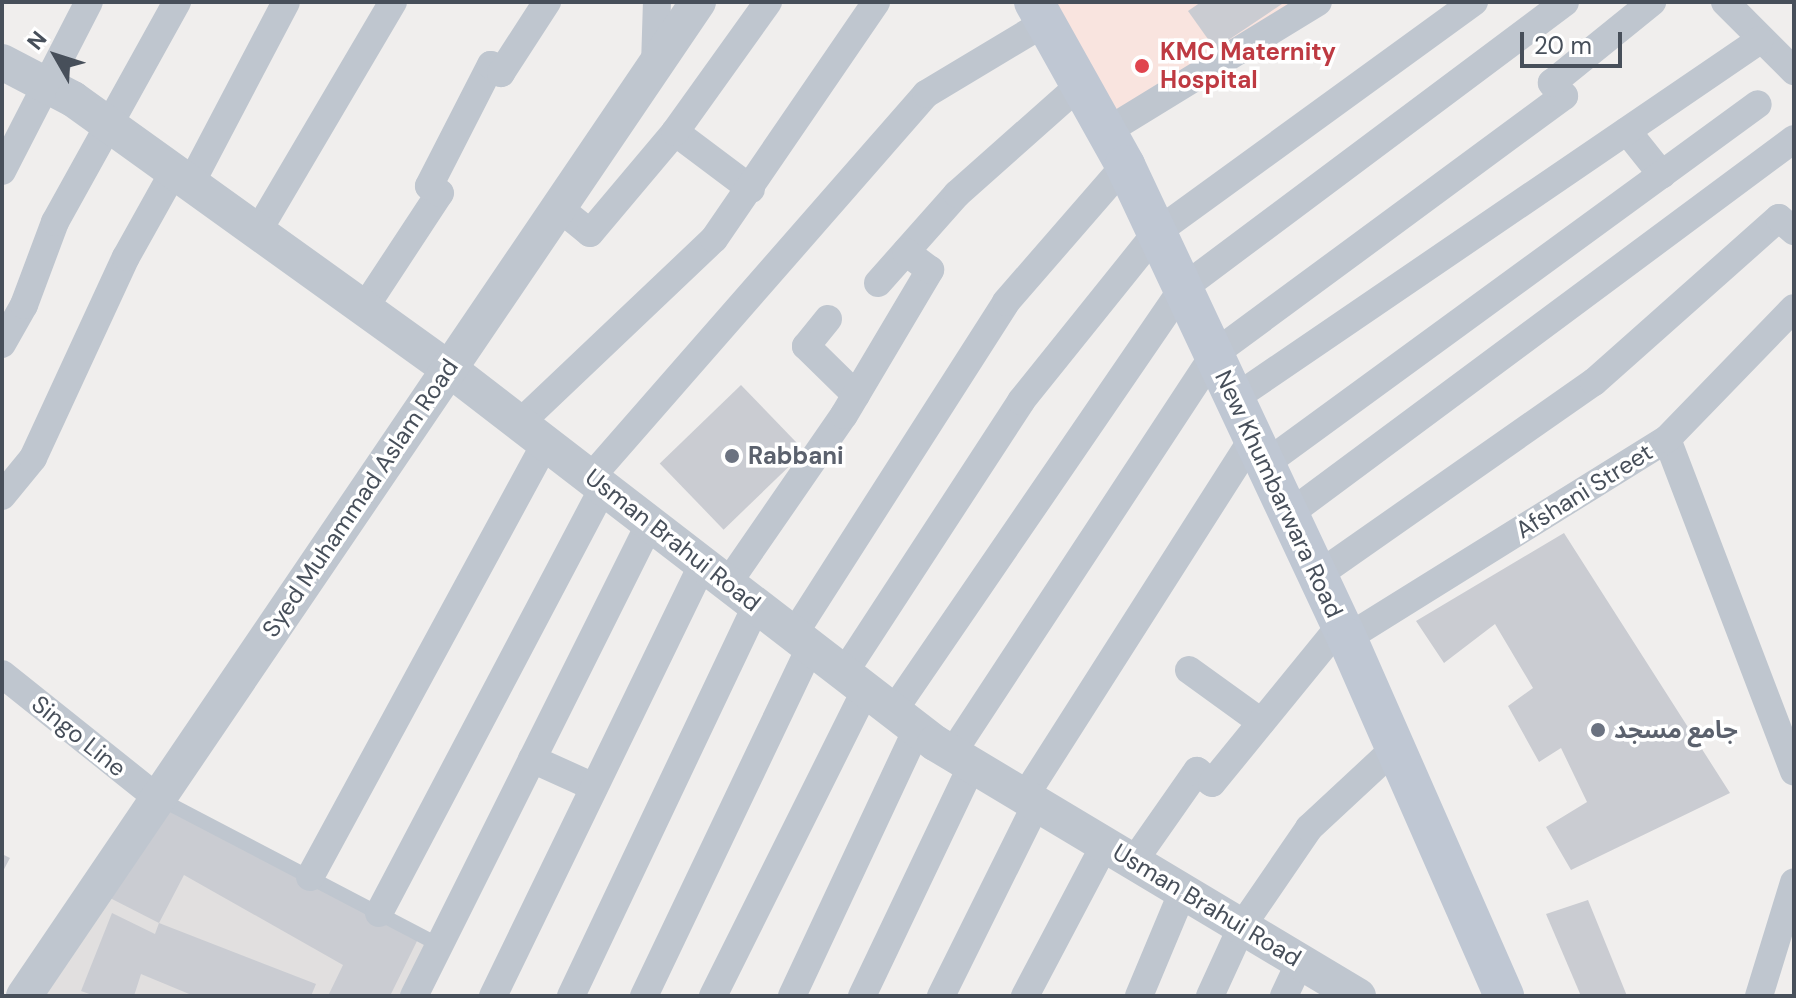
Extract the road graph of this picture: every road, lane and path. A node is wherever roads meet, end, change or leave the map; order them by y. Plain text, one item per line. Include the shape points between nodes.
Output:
1 (89, 2) edge
2 (177, 2) edge
3 (286, 2) edge
4 (393, 2) edge
5 (547, 2) edge
6 (657, 2) edge
7 (698, 2) edge
8 (768, 2) edge
9 (876, 2) edge
10 (1318, 2) edge
11 (1474, 2) edge
12 (1565, 2) edge
13 (1652, 2) edge
14 (1725, 2) edge
15 (1040, 12) edge
16 (1760, 40) junction
17 (2, 62) edge
18 (655, 65) junction
19 (1794, 71) edge
20 (1082, 83) junction
21 (49, 86) junction
22 (1758, 104) dead end
23 (110, 126) junction
24 (1627, 131) junction
25 (675, 132) junction
26 (1794, 139) edge
27 (1117, 147) junction
28 (2, 171) edge
29 (1662, 175) junction
30 (183, 177) junction
31 (751, 189) junction
32 (558, 207) junction
33 (258, 231) junction
34 (1794, 231) edge
35 (1157, 232) junction
36 (906, 252) junction
37 (878, 283) dead end
38 (1183, 288) junction
39 (365, 307) junction
40 (1794, 308) edge
41 (828, 319) dead end
42 (2, 344) edge
43 (1214, 354) junction
44 (448, 368) junction
45 (856, 395) junction
46 (1235, 398) junction
47 (533, 433) junction
48 (1667, 439) junction
49 (1259, 451) junction
50 (597, 482) junction
51 (2, 496) edge
52 (1289, 514) junction
53 (650, 523) junction
54 (716, 573) junction
55 (1318, 575) junction
56 (757, 605) junction
57 (1344, 632) junction
58 (802, 640) junction
59 (1189, 670) dead end
60 (2, 674) edge
61 (880, 700) junction
62 (1261, 722) junction
63 (1395, 748) junction
64 (963, 758) junction
65 (532, 759) junction
66 (1794, 772) edge
67 (594, 787) junction
68 (156, 797) junction
69 (1031, 800) junction
70 (1120, 853) junction
71 (310, 877) junction
72 (1183, 891) junction
73 (1792, 897) edge
74 (379, 913) junction
75 (1242, 926) junction
76 (439, 945) junction
77 (1300, 961) junction
78 (24, 996) edge
79 (414, 996) edge
80 (493, 996) edge
81 (571, 996) edge
82 (644, 996) edge
83 (713, 996) edge
84 (792, 996) edge
85 (862, 996) edge
86 (941, 996) edge
87 (1025, 996) edge
88 (1139, 996) edge
89 (1210, 996) edge
90 (1284, 996) edge
91 (1358, 996) edge
92 (1504, 996) edge
93 (1759, 996) edge

1 - 21 street
2 - 23 street
3 - 30 street
4 - 33 street
5 - 39 street via 501,73 491,65 429,186 440,193
6 - 18 street
7 - 18 street, Syed Muhammad Aslam Road
8 - 25 street
9 - 31 street
10 - 27 street
11 - 35 street
12 - 38 street
13 - 43 street via 1552,83 1564,96
14 - 16 street
15 - 20 main road, New Khumbarwara Road
15 - 50 street via 926,94
16 - 19 street
16 - 24 street
17 - 21 street, Usman Brahui Road
18 - 32 street, Syed Muhammad Aslam Road
20 - 27 main road, New Khumbarwara Road
20 - 36 street via 991,162
21 - 23 street, Usman Brahui Road
21 - 28 street
22 - 29 street
23 - 30 street, Usman Brahui Road
23 - 42 street via 55,222 24,305
24 - 29 street
24 - 46 street
25 - 31 street
25 - 32 street via 590,233
26 - 52 street
27 - 35 main road, New Khumbarwara Road
27 - 58 street via 1006,302
29 - 49 street
30 - 33 street, Usman Brahui Road
30 - 51 street via 126,257 33,458
31 - 47 street via 714,239
32 - 44 street, Syed Muhammad Aslam Road
33 - 39 street, Usman Brahui Road
34 - 55 street via 1779,218 1594,382
35 - 38 main road, New Khumbarwara Road
35 - 61 street via 1021,401
36 - 37 street
36 - 45 street via 930,270
38 - 43 main road, New Khumbarwara Road
38 - 61 street
39 - 44 street, Usman Brahui Road
40 - 48 street, Afshani Street
41 - 45 street via 806,346
43 - 46 main road, New Khumbarwara Road
43 - 64 street
44 - 47 street, Usman Brahui Road
44 - 68 street, Syed Muhammad Aslam Road
45 - 54 street
46 - 49 main road, New Khumbarwara Road
47 - 50 street, Usman Brahui Road
47 - 71 street
48 - 57 street, Afshani Street
48 - 66 street
49 - 52 main road, New Khumbarwara Road
49 - 69 street
50 - 53 street, Usman Brahui Road
50 - 74 street
52 - 55 main road, New Khumbarwara Road
53 - 54 street, Usman Brahui Road
53 - 65 street
54 - 56 street, Usman Brahui Road
54 - 67 street
55 - 57 main road, New Khumbarwara Road
56 - 58 street, Usman Brahui Road
56 - 81 street
57 - 62 street, Afshani Street
57 - 63 main road, New Khumbarwara Road
58 - 61 street, Usman Brahui Road
58 - 82 street
59 - 62 street
60 - 68 street, Singo Line
61 - 64 street, Usman Brahui Road
61 - 83 street
61 - 84 street
62 - 70 street, Afshani Street via 1212,783 1197,771
63 - 75 street via 1309,828
63 - 92 main road, New Khumbarwara Road
64 - 69 street, Usman Brahui Road
64 - 85 street
65 - 67 street
65 - 76 street
67 - 80 street
68 - 71 lane
68 - 78 street, Syed Muhammad Aslam Road
69 - 70 street, Usman Brahui Road
69 - 86 street
70 - 72 street, Usman Brahui Road
70 - 87 street
71 - 74 lane
72 - 75 street, Usman Brahui Road
72 - 88 street
73 - 93 street
74 - 76 lane
75 - 77 street, Usman Brahui Road
75 - 89 street
76 - 79 street
77 - 90 street
77 - 91 street, Usman Brahui Road

